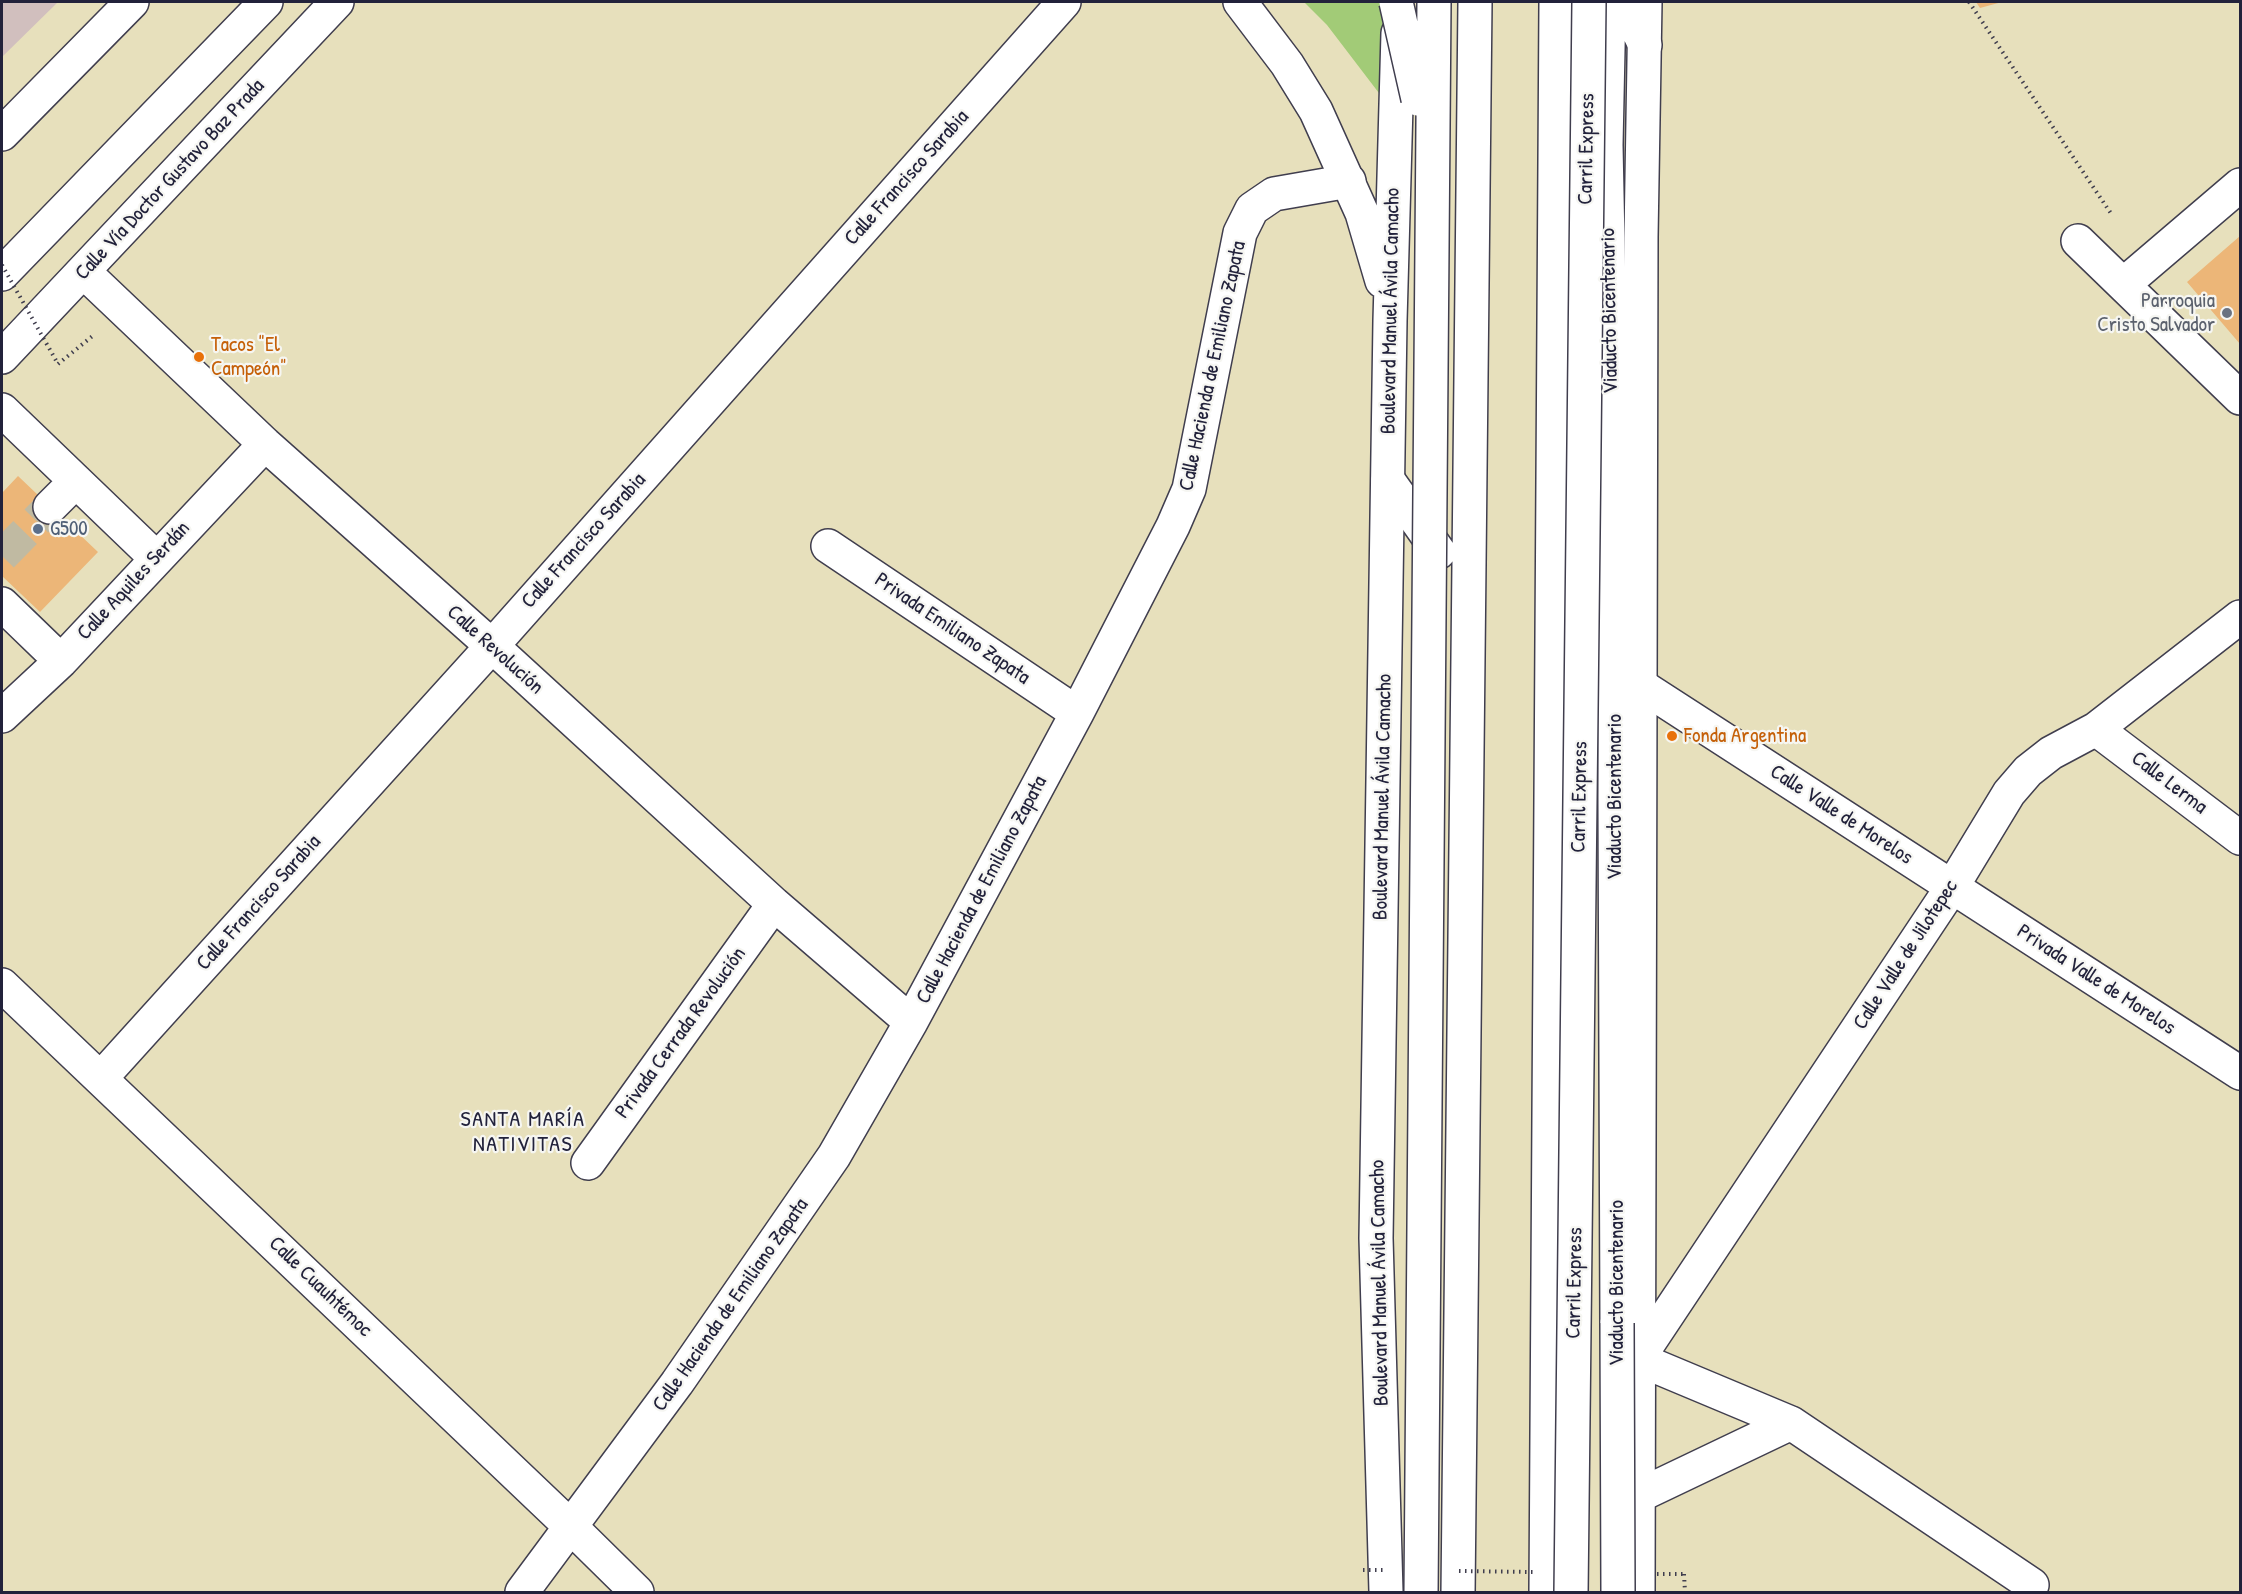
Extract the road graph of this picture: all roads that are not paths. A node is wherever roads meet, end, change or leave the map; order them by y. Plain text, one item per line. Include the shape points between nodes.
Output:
1 (132, 2) edge
2 (266, 2) edge
3 (337, 2) edge
4 (1064, 2) edge
5 (1240, 2) edge
6 (1397, 2) edge
7 (1434, 2) edge
8 (1475, 2) edge
9 (1556, 2) edge
10 (1589, 2) edge
11 (1609, 2) edge
12 (1624, 2) edge
13 (1645, 2) edge
14 (1645, 45) junction
15 (2, 134) edge
16 (1432, 150) junction
17 (1349, 181) junction
18 (2241, 185) edge
19 (2078, 241) dead end
20 (84, 272) junction
21 (2, 274) edge
22 (2124, 284) junction
23 (1390, 321) junction
24 (2, 357) edge
25 (2241, 398) edge
26 (2, 410) edge
27 (265, 444) junction
28 (1388, 480) junction
29 (76, 481) junction
30 (50, 507) tunnel mouth
31 (828, 546) dead end
32 (155, 557) junction
33 (1469, 596) junction
34 (2, 604) edge
35 (2241, 617) edge
36 (492, 646) junction
37 (61, 661) junction
38 (1640, 685) junction
39 (1077, 713) junction
40 (2, 716) edge
41 (2096, 729) junction
42 (2241, 838) edge
43 (1952, 887) junction
44 (774, 904) junction
45 (2, 985) edge
46 (911, 1022) junction
47 (2241, 1073) edge
48 (101, 1078) junction
49 (588, 1163) dead end
50 (1638, 1359) junction
51 (1791, 1423) junction
52 (1638, 1496) junction
53 (572, 1528) junction
54 (1386, 1581) edge
55 (1458, 1582) edge
56 (1544, 1582) edge
57 (1643, 1583) edge
58 (2032, 1585) dead end
59 (522, 1593) edge
60 (637, 1593) edge
61 (1421, 1593) edge
62 (1571, 1593) edge
63 (1618, 1593) edge

1 - 15 main road
2 - 21 main road
3 - 20 main road, Calle Vía Doctor Gustavo Baz Prada
4 - 36 main road, Calle Francisco Sarabia
5 - 17 main road via 1287,64 1316,111
6 - 16 main road, bridge via 1414,69 1424,132
6 - 23 main road, Boulevard Manuel Ávila Camacho
7 - 16 main road, bridge
8 - 33 main road
9 - 56 main road
10 - 62 main road, Carril Express, bridge
11 - 63 main road, Viaducto Bicentenario, bridge via 1606,145 1614,537
12 - 14 main road
13 - 14 main road
14 - 38 main road
16 - 61 main road, bridge
17 - 23 main road via 1379,266
17 - 39 main road, Calle Hacienda de Emiliano Zapata via 1274,194 1252,209 1240,233 1189,489
18 - 22 main road
19 - 22 main road
20 - 24 main road, Calle Vía Doctor Gustavo Baz Prada
20 - 27 main road, Calle Revolución
22 - 25 main road
23 - 28 main road, Boulevard Manuel Ávila Camacho
26 - 29 main road
27 - 32 main road, Calle Aquiles Serdán
27 - 36 main road, Calle Revolución
28 - 33 main road
28 - 54 main road, Boulevard Manuel Ávila Camacho via 1376,1238
29 - 30 main road
29 - 32 main road
31 - 39 main road, Privada Emiliano Zapata
32 - 37 main road, Calle Aquiles Serdán
33 - 55 main road
34 - 37 main road
35 - 41 main road, Calle Valle de Jilotepec
36 - 44 main road, Calle Revolución
36 - 48 main road, Calle Francisco Sarabia
37 - 40 main road, Calle Aquiles Serdán
38 - 43 main road, Calle Valle de Morelos
38 - 50 main road
39 - 46 main road, Calle Hacienda de Emiliano Zapata
41 - 42 main road, Calle Lerma
41 - 43 main road, Calle Valle de Jilotepec via 2051,753 2028,771 2009,793
43 - 47 main road, Privada Valle de Morelos
43 - 50 main road, Calle Valle de Jilotepec
44 - 46 main road, Calle Revolución
44 - 49 main road, Privada Cerrada Revolución
45 - 48 main road, Calle Cuauhtémoc
46 - 53 main road, Calle Hacienda de Emiliano Zapata via 834,1156
48 - 53 main road, Calle Cuauhtémoc
50 - 51 main road
50 - 52 main road
51 - 52 main road
51 - 58 main road
52 - 57 main road
53 - 59 main road, Calle Hacienda de Emiliano Zapata
53 - 60 main road, Calle Cuauhtémoc

